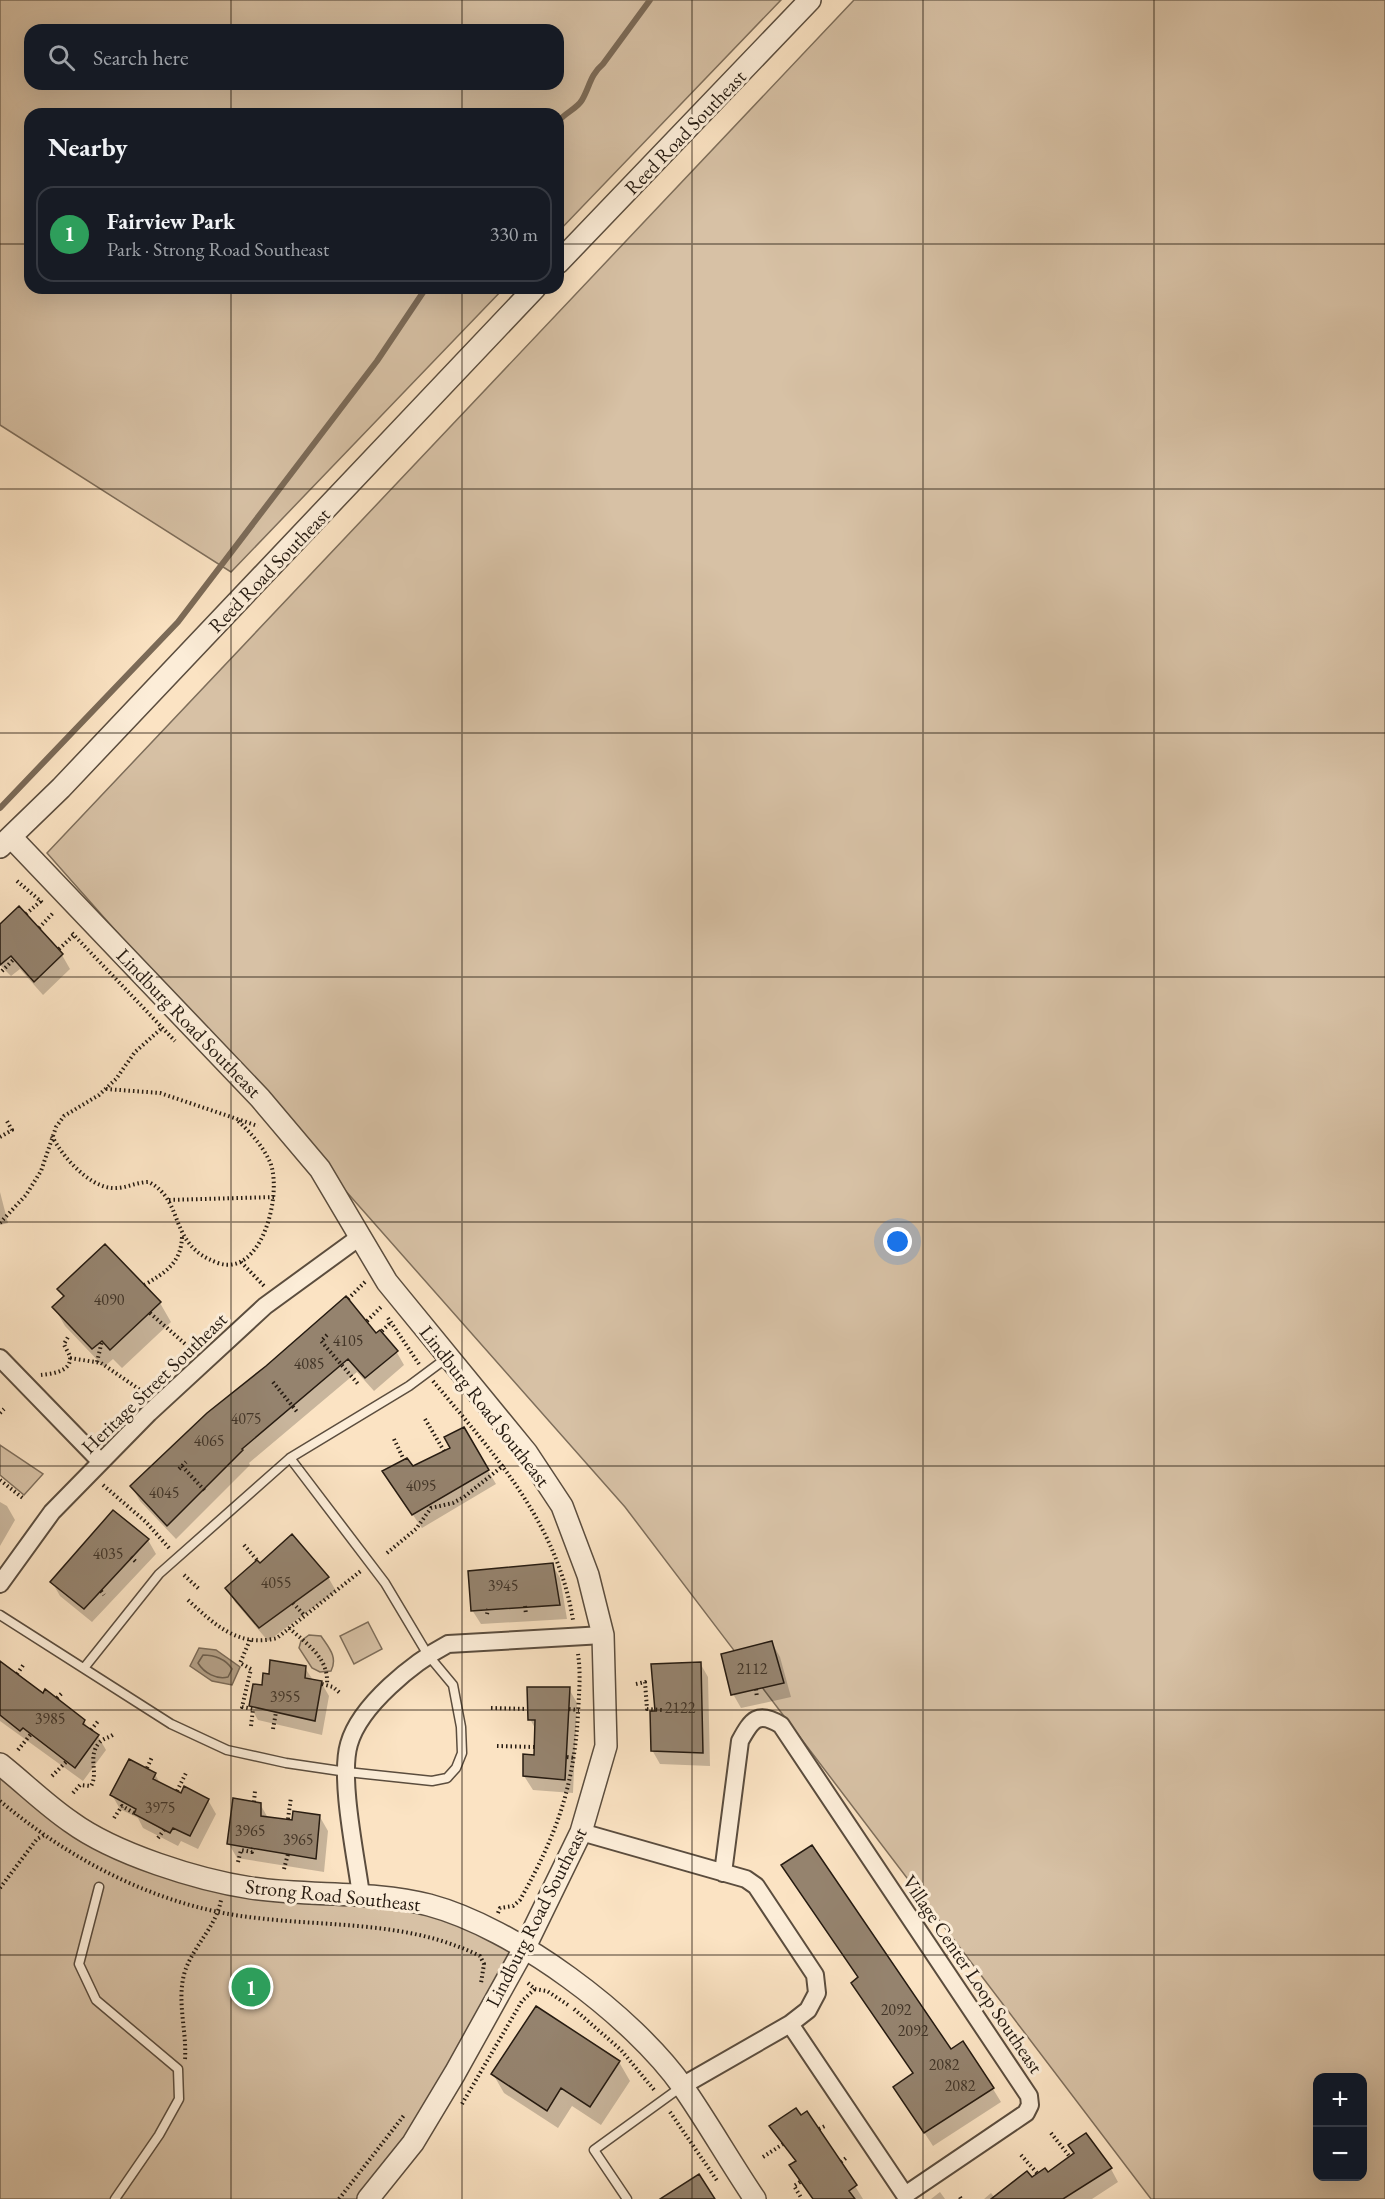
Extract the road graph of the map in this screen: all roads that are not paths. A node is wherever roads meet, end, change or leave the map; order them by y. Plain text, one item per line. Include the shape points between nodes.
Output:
1 (810, 0) edge
2 (564, 257) edge
3 (529, 294) edge
4 (5, 842) edge
5 (361, 1236) junction
6 (0, 1358) edge
7 (448, 1358) junction
8 (290, 1458) junction
9 (101, 1462) junction
10 (0, 1584) edge
11 (0, 1615) edge
12 (603, 1635) junction
13 (429, 1655) junction
14 (84, 1668) junction
15 (0, 1764) edge
16 (347, 1772) junction
17 (581, 1832) junction
18 (723, 1872) junction
19 (99, 1887) dead end
20 (361, 1895) junction
21 (525, 1947) junction
22 (789, 2024) junction
23 (682, 2086) junction
24 (115, 2199) edge
25 (368, 2199) edge
26 (627, 2199) edge
27 (755, 2199) edge

1 - 2 street, Reed Road Southeast
3 - 4 street, Reed Road Southeast via 61,788
4 - 5 street, Lindburg Road Southeast via 260,1098 320,1169
5 - 7 street, Lindburg Road Southeast via 387,1282
5 - 9 street, Heritage Street Southeast via 276,1299 158,1404
6 - 9 street
7 - 8 lane
7 - 12 street, Lindburg Road Southeast via 527,1453 562,1506 588,1575
8 - 13 lane via 385,1583
8 - 14 lane via 159,1574
9 - 10 street, Heritage Street Southeast via 52,1512
11 - 14 lane
12 - 13 street via 448,1644
12 - 17 street, Lindburg Road Southeast via 606,1746
13 - 16 street via 362,1716 349,1744
13 - 16 lane via 453,1685 462,1753 456,1768 447,1778 432,1780
14 - 16 lane via 171,1724 227,1750
15 - 20 street, Strong Road Southeast via 71,1823 110,1844 177,1870 251,1888
16 - 20 street
17 - 18 street
17 - 21 street, Lindburg Road Southeast
18 - 22 street via 756,1886 815,1975 817,1993 808,2010
18 - 22 street, Village Center Loop Southeast via 740,1741 748,1726 767,1717 782,1725 1029,2096 1030,2105 1026,2113 905,2195
19 - 24 lane via 79,1964 96,2000 178,2069 179,2099
20 - 21 street, Strong Road Southeast via 429,1905
21 - 23 street, Strong Road Southeast via 613,2013
21 - 25 street, Lindburg Road Southeast via 413,2143
22 - 23 street
23 - 26 lane via 594,2150
23 - 27 street, Strong Road Southeast

